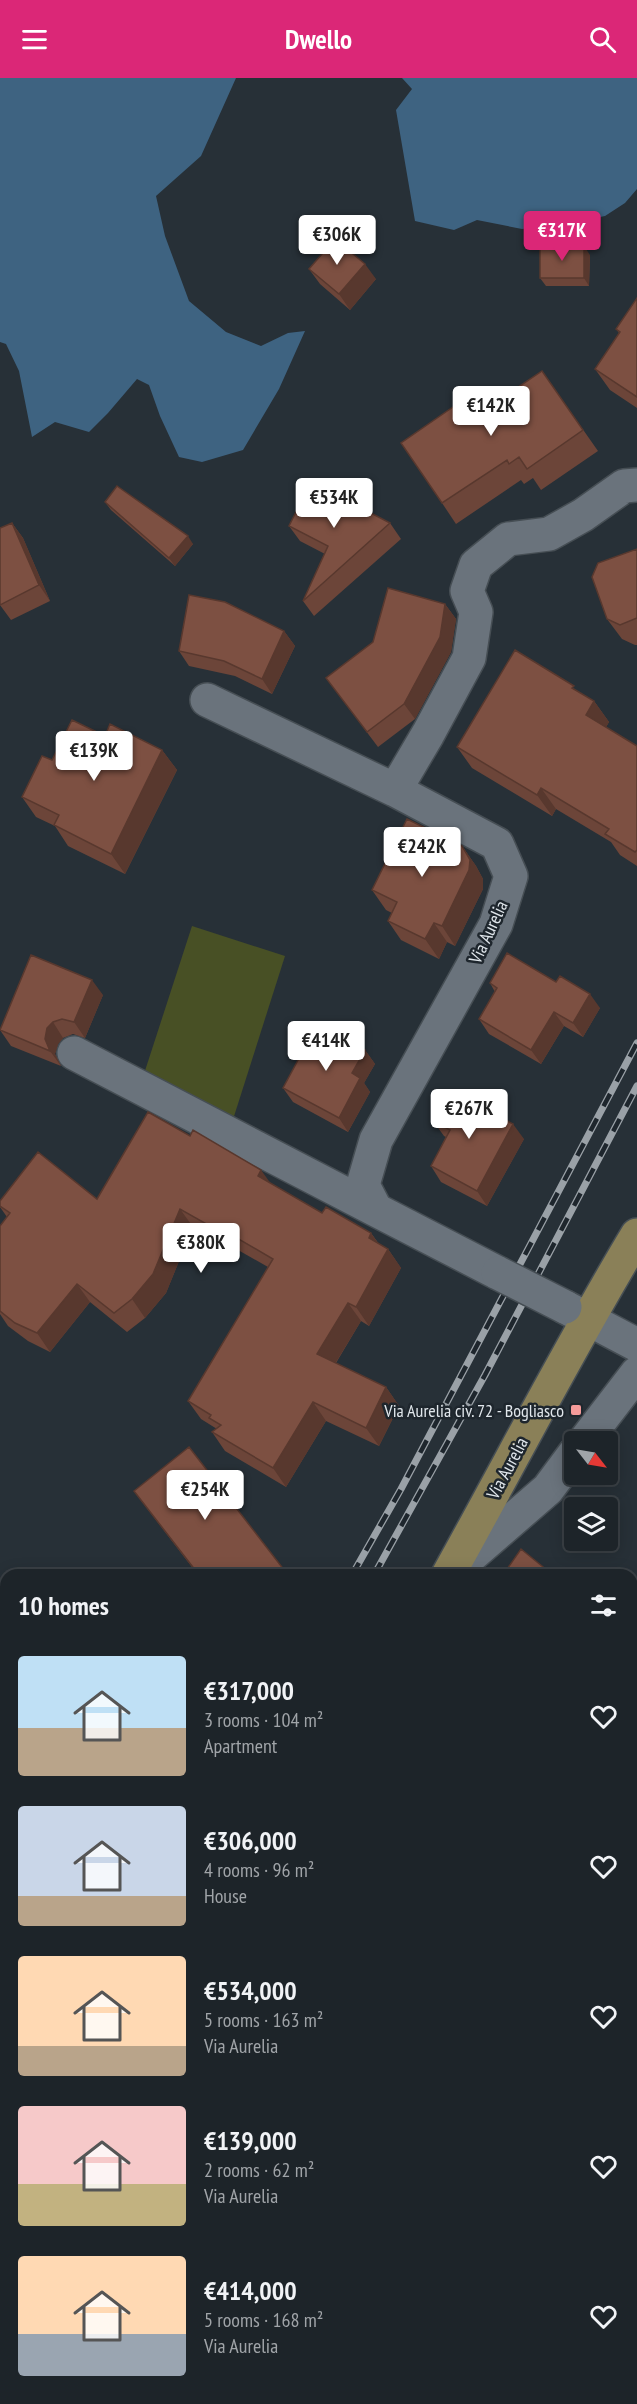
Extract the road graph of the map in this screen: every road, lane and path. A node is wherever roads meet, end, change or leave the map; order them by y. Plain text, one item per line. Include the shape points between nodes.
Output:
1 (637, 485) edge
2 (207, 700) dead end
3 (395, 790) junction
4 (74, 1053) dead end
5 (376, 1210) junction
6 (637, 1235) edge
7 (576, 1312) junction
8 (637, 1345) edge
9 (637, 1373) edge
10 (592, 1431) edge
11 (564, 1467) edge
12 (451, 1569) edge
13 (455, 1569) edge

1 - 3 street via 624,486 549,534 508,539 476,565 467,591 476,612 469,658
2 - 3 street, Via Aurelia
3 - 5 street, Via Aurelia via 497,844 511,876 496,924 376,1140 363,1185
4 - 5 street
5 - 7 street, bridge
6 - 7 main road, Via Aurelia
7 - 8 street
7 - 12 main road, Via Aurelia via 507,1471
9 - 10 street
11 - 13 street via 548,1489

